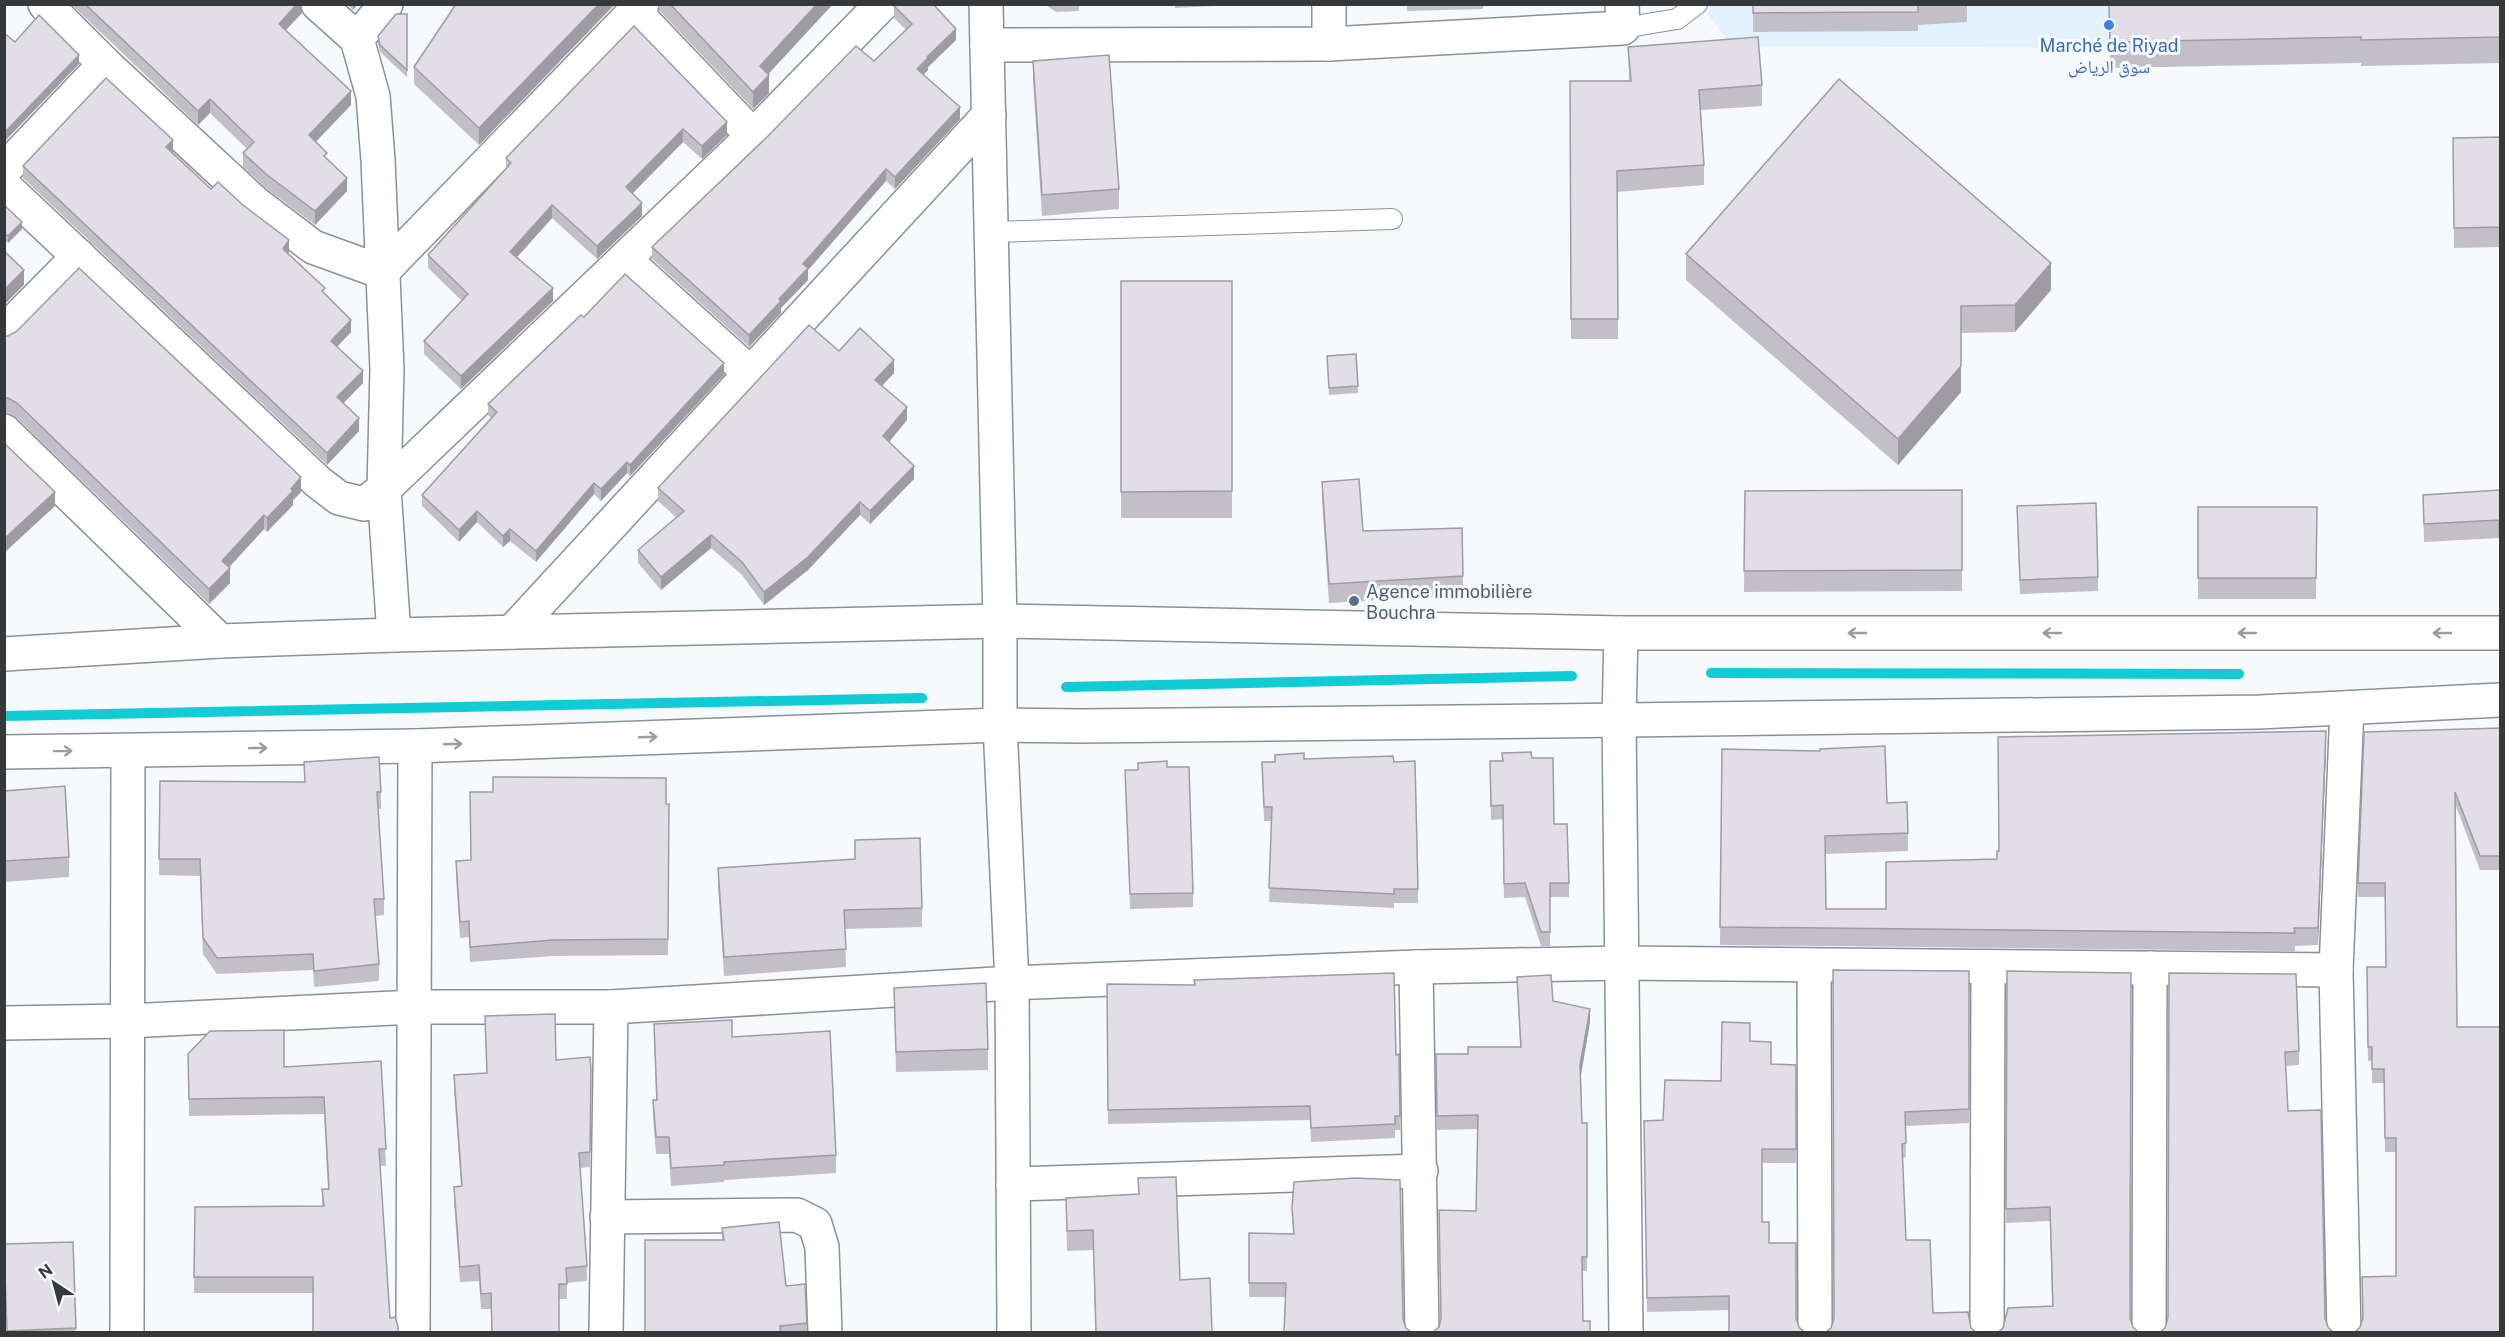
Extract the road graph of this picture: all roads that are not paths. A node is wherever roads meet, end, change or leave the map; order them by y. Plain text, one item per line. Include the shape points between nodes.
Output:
1 (45, 4) edge
2 (318, 4) edge
3 (386, 4) edge
4 (882, 4) edge
5 (986, 4) edge
6 (1329, 4) edge
7 (1697, 4) edge
8 (638, 8) edge
9 (1623, 16) edge
10 (357, 39) junction
11 (1329, 44) junction
12 (987, 45) junction
13 (105, 64) junction
14 (989, 115) junction
15 (753, 136) junction
16 (4, 170) edge
17 (4, 186) edge
18 (1392, 219) dead end
19 (992, 232) junction
20 (79, 256) junction
21 (625, 260) junction
22 (382, 272) junction
23 (4, 332) edge
24 (750, 373) junction
25 (4, 431) edge
26 (384, 489) junction
27 (1000, 621) junction
28 (512, 632) junction
29 (1621, 633) junction
30 (2500, 633) edge
31 (394, 635) junction
32 (220, 641) junction
33 (4, 654) edge
34 (2500, 700) edge
35 (2347, 708) junction
36 (1619, 719) junction
37 (1000, 725) junction
38 (415, 746) junction
39 (128, 751) junction
40 (4, 752) edge
41 (1621, 963) junction
42 (1814, 966) junction
43 (1416, 967) junction
44 (1988, 967) junction
45 (2150, 968) junction
46 (2336, 970) junction
47 (1012, 983) junction
48 (415, 1006) junction
49 (611, 1007) junction
50 (127, 1021) junction
51 (4, 1023) edge
52 (1421, 1171) junction
53 (1013, 1184) junction
54 (607, 1217) junction
55 (127, 1332) edge
56 (413, 1332) edge
57 (606, 1332) edge
58 (825, 1332) edge
59 (1014, 1332) edge
60 (1422, 1332) edge
61 (1626, 1332) edge
62 (1815, 1332) edge
63 (1988, 1332) edge
64 (2149, 1332) edge
65 (2344, 1332) edge

1 - 13 street
2 - 10 street
3 - 10 street
4 - 15 street
5 - 12 street
6 - 11 street
7 - 9 lane via 1677,19
8 - 15 street
8 - 22 street
9 - 11 street
10 - 22 street via 373,96
11 - 12 street
12 - 14 street
13 - 16 street
13 - 22 street via 254,202 313,247
14 - 19 street
14 - 24 street
15 - 21 street
17 - 20 street
18 - 19 lane
19 - 27 street
20 - 23 street
20 - 26 street via 325,488 339,498 363,504
21 - 24 street
21 - 26 street
22 - 26 street via 387,369
24 - 28 street
25 - 32 street
26 - 31 street
27 - 28 street
27 - 29 street
27 - 37 street
28 - 31 street
30 -> 29 street
29 - 36 street
31 - 32 street
32 - 33 street
34 - 35 street
35 - 36 street
35 - 46 street
36 - 37 street
36 - 41 street
38 -> 37 street
37 - 47 street
39 -> 38 street
38 - 48 street
40 -> 39 street
39 - 50 street
41 - 42 street
41 - 43 street
41 - 61 street
42 - 44 street
42 - 62 street
43 - 47 street
43 - 52 street
44 - 45 street
44 - 63 street
45 - 46 street
45 - 64 street
46 - 65 street
47 - 49 street
47 - 53 street
48 - 49 street
48 - 50 street
48 - 56 street
49 - 54 street
50 - 51 street
50 - 55 street
52 - 53 street
52 - 60 street
53 - 59 street
54 - 57 street
54 - 58 street via 797,1215 815,1224 822,1247

